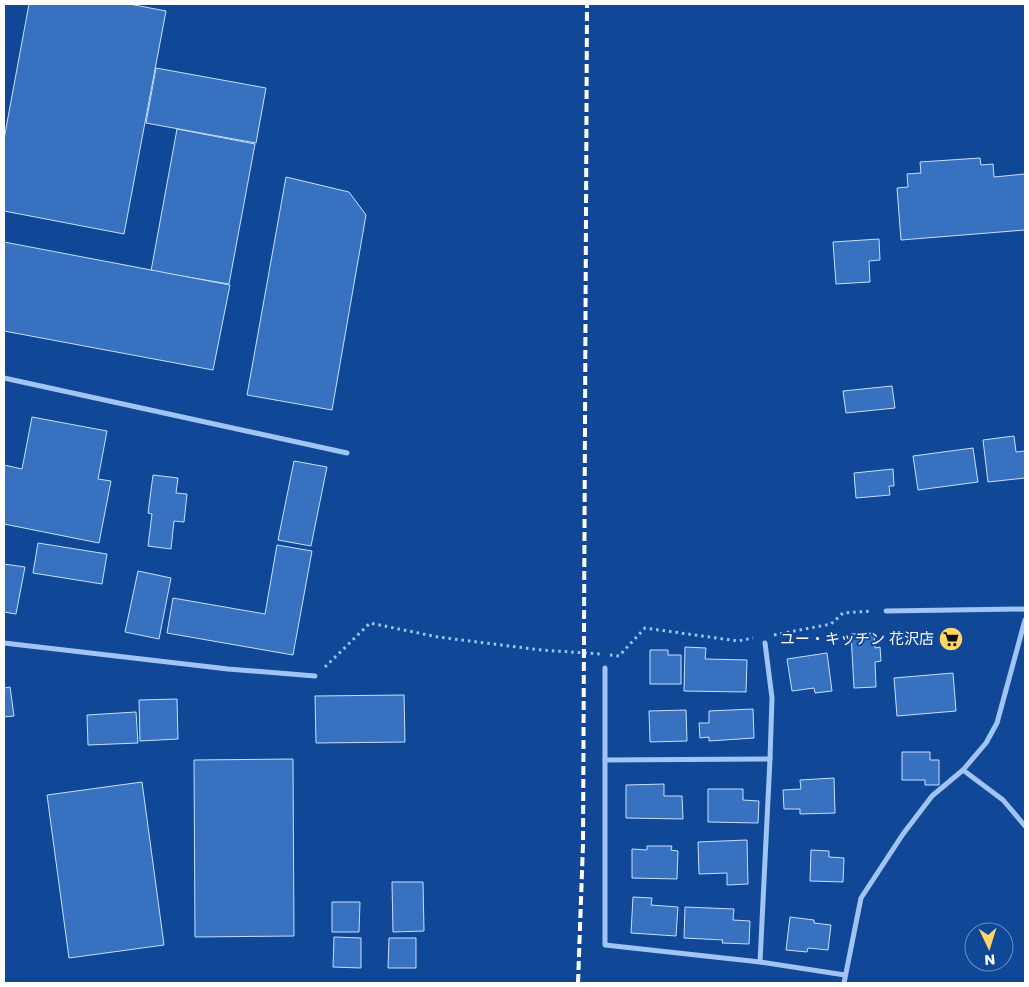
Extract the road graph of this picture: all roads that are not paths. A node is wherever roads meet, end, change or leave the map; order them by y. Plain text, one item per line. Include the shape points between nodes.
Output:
1 (4, 378) edge
2 (347, 453) dead end
3 (1025, 609) edge
4 (886, 610) road end
5 (1025, 620) edge
6 (4, 643) edge
7 (765, 643) dead end
8 (605, 668) dead end
9 (316, 676) road end
10 (605, 760) junction
11 (770, 760) junction
12 (963, 770) junction
13 (1025, 826) edge
14 (760, 962) junction
15 (845, 974) junction
16 (844, 983) edge

1 - 2 street
3 - 4 street
5 - 12 street via 997,723 986,743
6 - 9 street
7 - 11 street via 772,698
8 - 10 street
10 - 11 street
10 - 14 street via 605,945
11 - 14 street
12 - 13 street via 1003,800
12 - 15 street via 932,796 861,898
14 - 15 street
15 - 16 street

